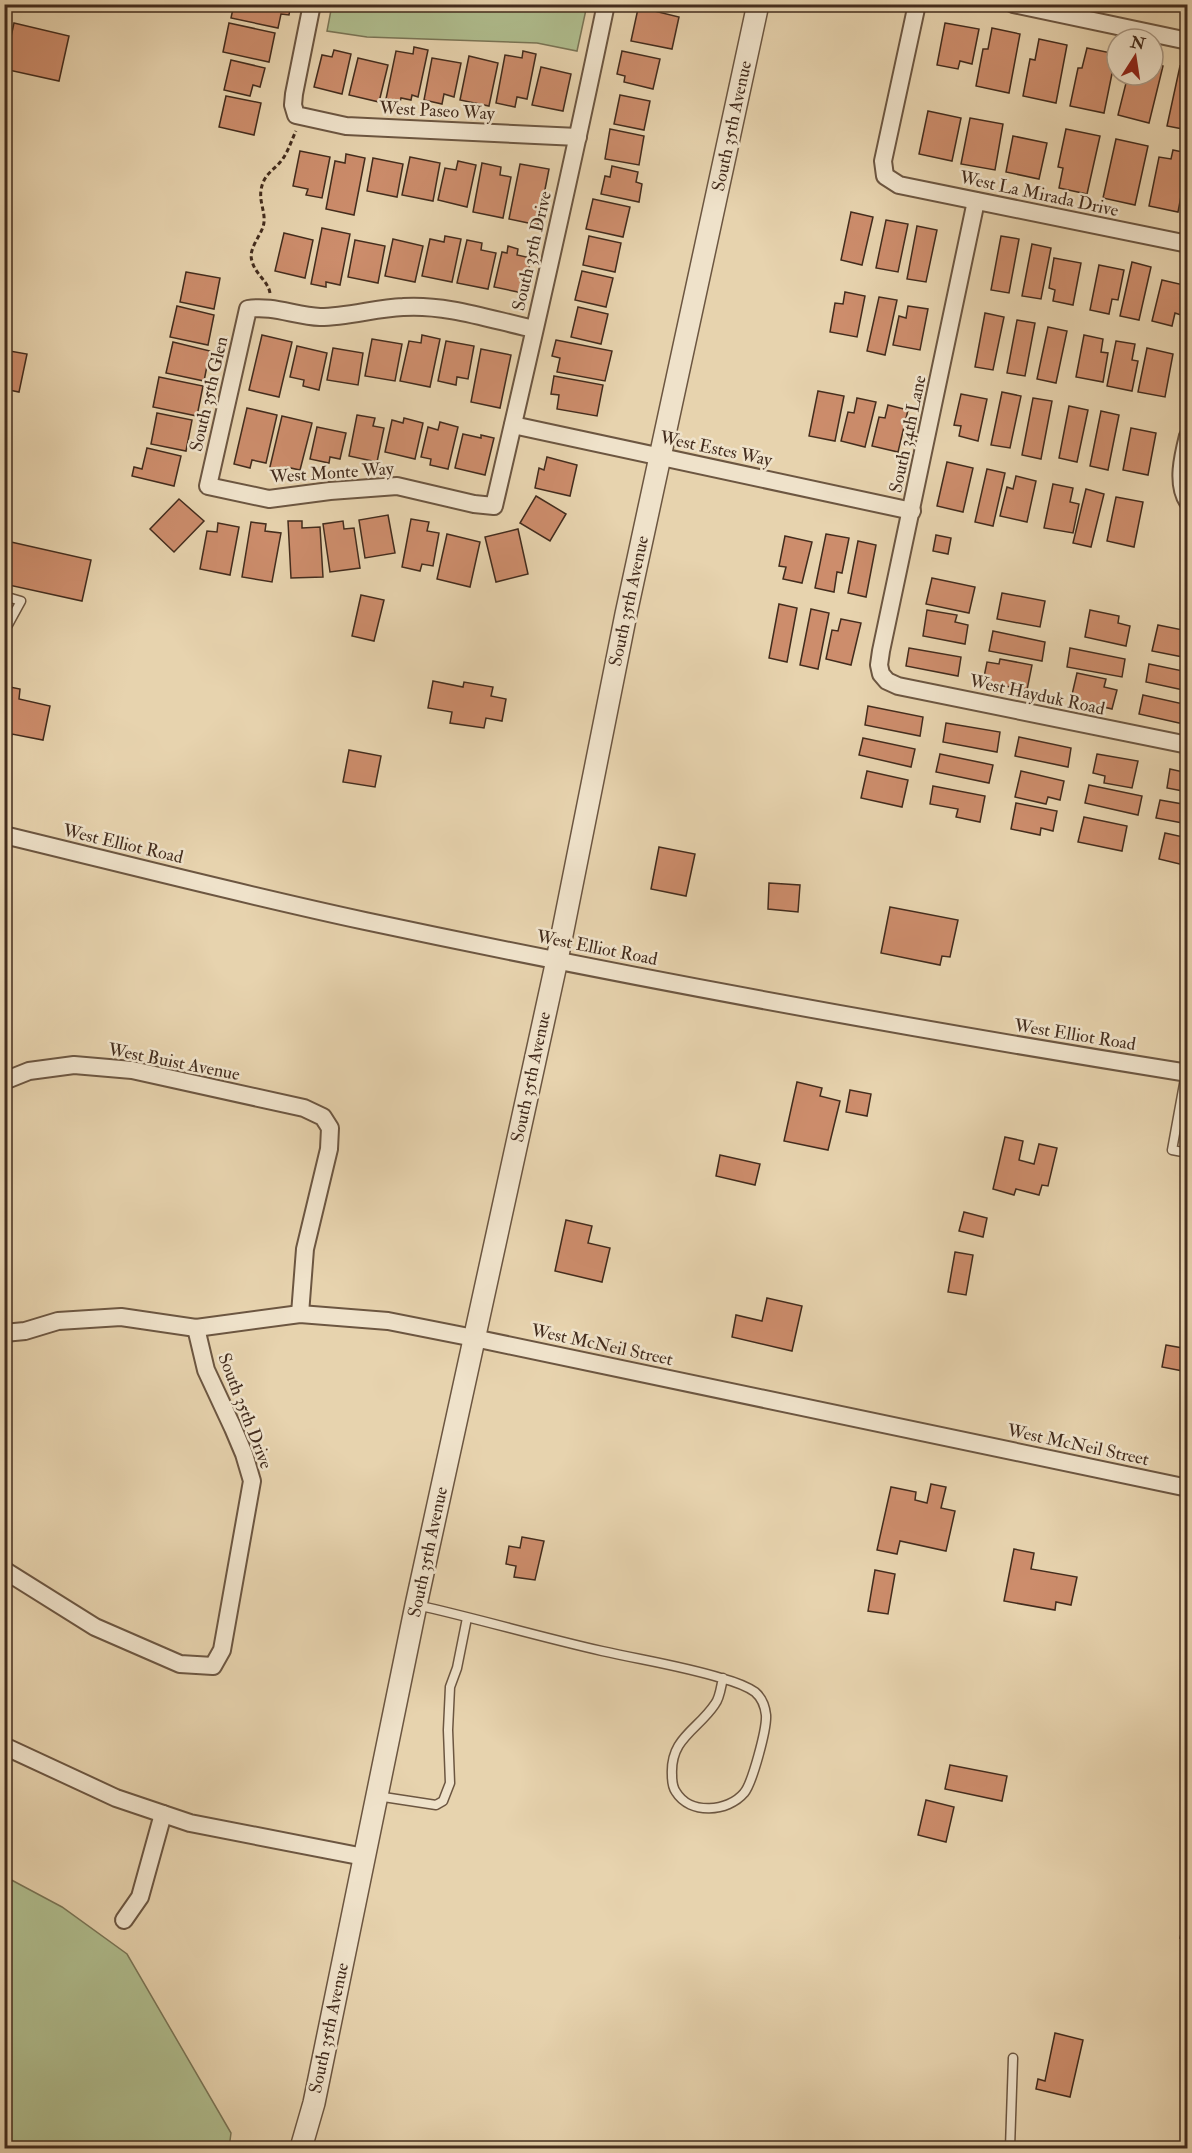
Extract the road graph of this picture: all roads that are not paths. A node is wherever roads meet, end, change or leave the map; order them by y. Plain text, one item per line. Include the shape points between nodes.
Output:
1 (312, 4) edge
2 (758, 4) edge
3 (917, 4) edge
4 (1013, 4) edge
5 (606, 7) edge
6 (1188, 41) edge
7 (578, 137) junction
8 (975, 201) junction
9 (1188, 244) edge
10 (534, 329) junction
11 (513, 424) junction
12 (1188, 436) edge
13 (660, 457) junction
14 (208, 486) joint
15 (1188, 502) edge
16 (494, 506) joint
17 (912, 511) junction
18 (4, 596) edge
19 (4, 632) edge
20 (881, 674) joint
21 (1188, 746) edge
22 (4, 836) edge
23 (556, 960) junction
24 (1187, 1073) edge
25 (4, 1081) edge
26 (1188, 1153) edge
27 (300, 1314) junction
28 (196, 1328) junction
29 (4, 1333) edge
30 (474, 1338) junction
31 (1188, 1488) edge
32 (4, 1570) edge
33 (416, 1605) junction
34 (467, 1618) junction
35 (723, 1678) junction
36 (4, 1746) edge
37 (376, 1796) junction
38 (163, 1814) junction
39 (364, 1857) junction
40 (124, 1920) dead end
41 (1013, 2058) dead end
42 (301, 2148) edge
43 (1010, 2148) edge

1 - 7 street, West Paseo Way via 294,94 293,105 301,116 346,126
2 - 13 street, South 35th Avenue
3 - 8 street, West La Mirada Drive via 883,161 885,176 899,185
4 - 6 street
5 - 7 street, South 35th Drive
7 - 10 street, South 35th Drive
8 - 9 street, West La Mirada Drive
8 - 17 street, South 34th Lane
10 - 11 street, South 35th Drive
10 - 14 street, South 35th Glen via 450,310 404,306 321,317 261,307 248,309
11 - 13 street, West Estes Way
11 - 16 street, South 35th Drive
12 - 15 street via 1182,483
13 - 17 street, West Estes Way
13 - 23 street, South 35th Avenue
14 - 16 street, West Monte Way via 269,499 397,486
17 - 20 street, South 34th Lane via 884,633
18 - 19 lane via 21,601
20 - 21 street, West Hayduk Road via 898,686
22 - 23 street, West Elliot Road via 362,920
23 - 24 street, West Elliot Road via 1008,1044
23 - 30 street, South 35th Avenue
24 - 26 lane via 1172,1150
25 - 27 street, West Buist Avenue via 29,1071 74,1065 132,1070 304,1108 323,1117 330,1128 329,1149 305,1249
27 - 28 street, West McNeil Street
27 - 30 street, West McNeil Street via 388,1322
28 - 29 street, West McNeil Street via 122,1317 58,1321
28 - 32 street, South 35th Drive via 206,1370 252,1481 222,1650 213,1666 180,1664 95,1627
30 - 31 street, West McNeil Street
30 - 33 street, South 35th Avenue
33 - 34 lane
33 - 37 street, South 35th Avenue
34 - 35 lane
34 - 37 lane via 450,1687 447,1794 436,1805
35 - 35 lane via 756,1692 765,1705 764,1740 745,1793 726,1806 698,1808 676,1792 671,1762 687,1733 716,1703
36 - 38 street via 116,1798
37 - 39 street, South 35th Avenue
38 - 39 street via 190,1823
38 - 40 street via 140,1897
39 - 42 street, South 35th Avenue via 314,2103
41 - 43 lane

